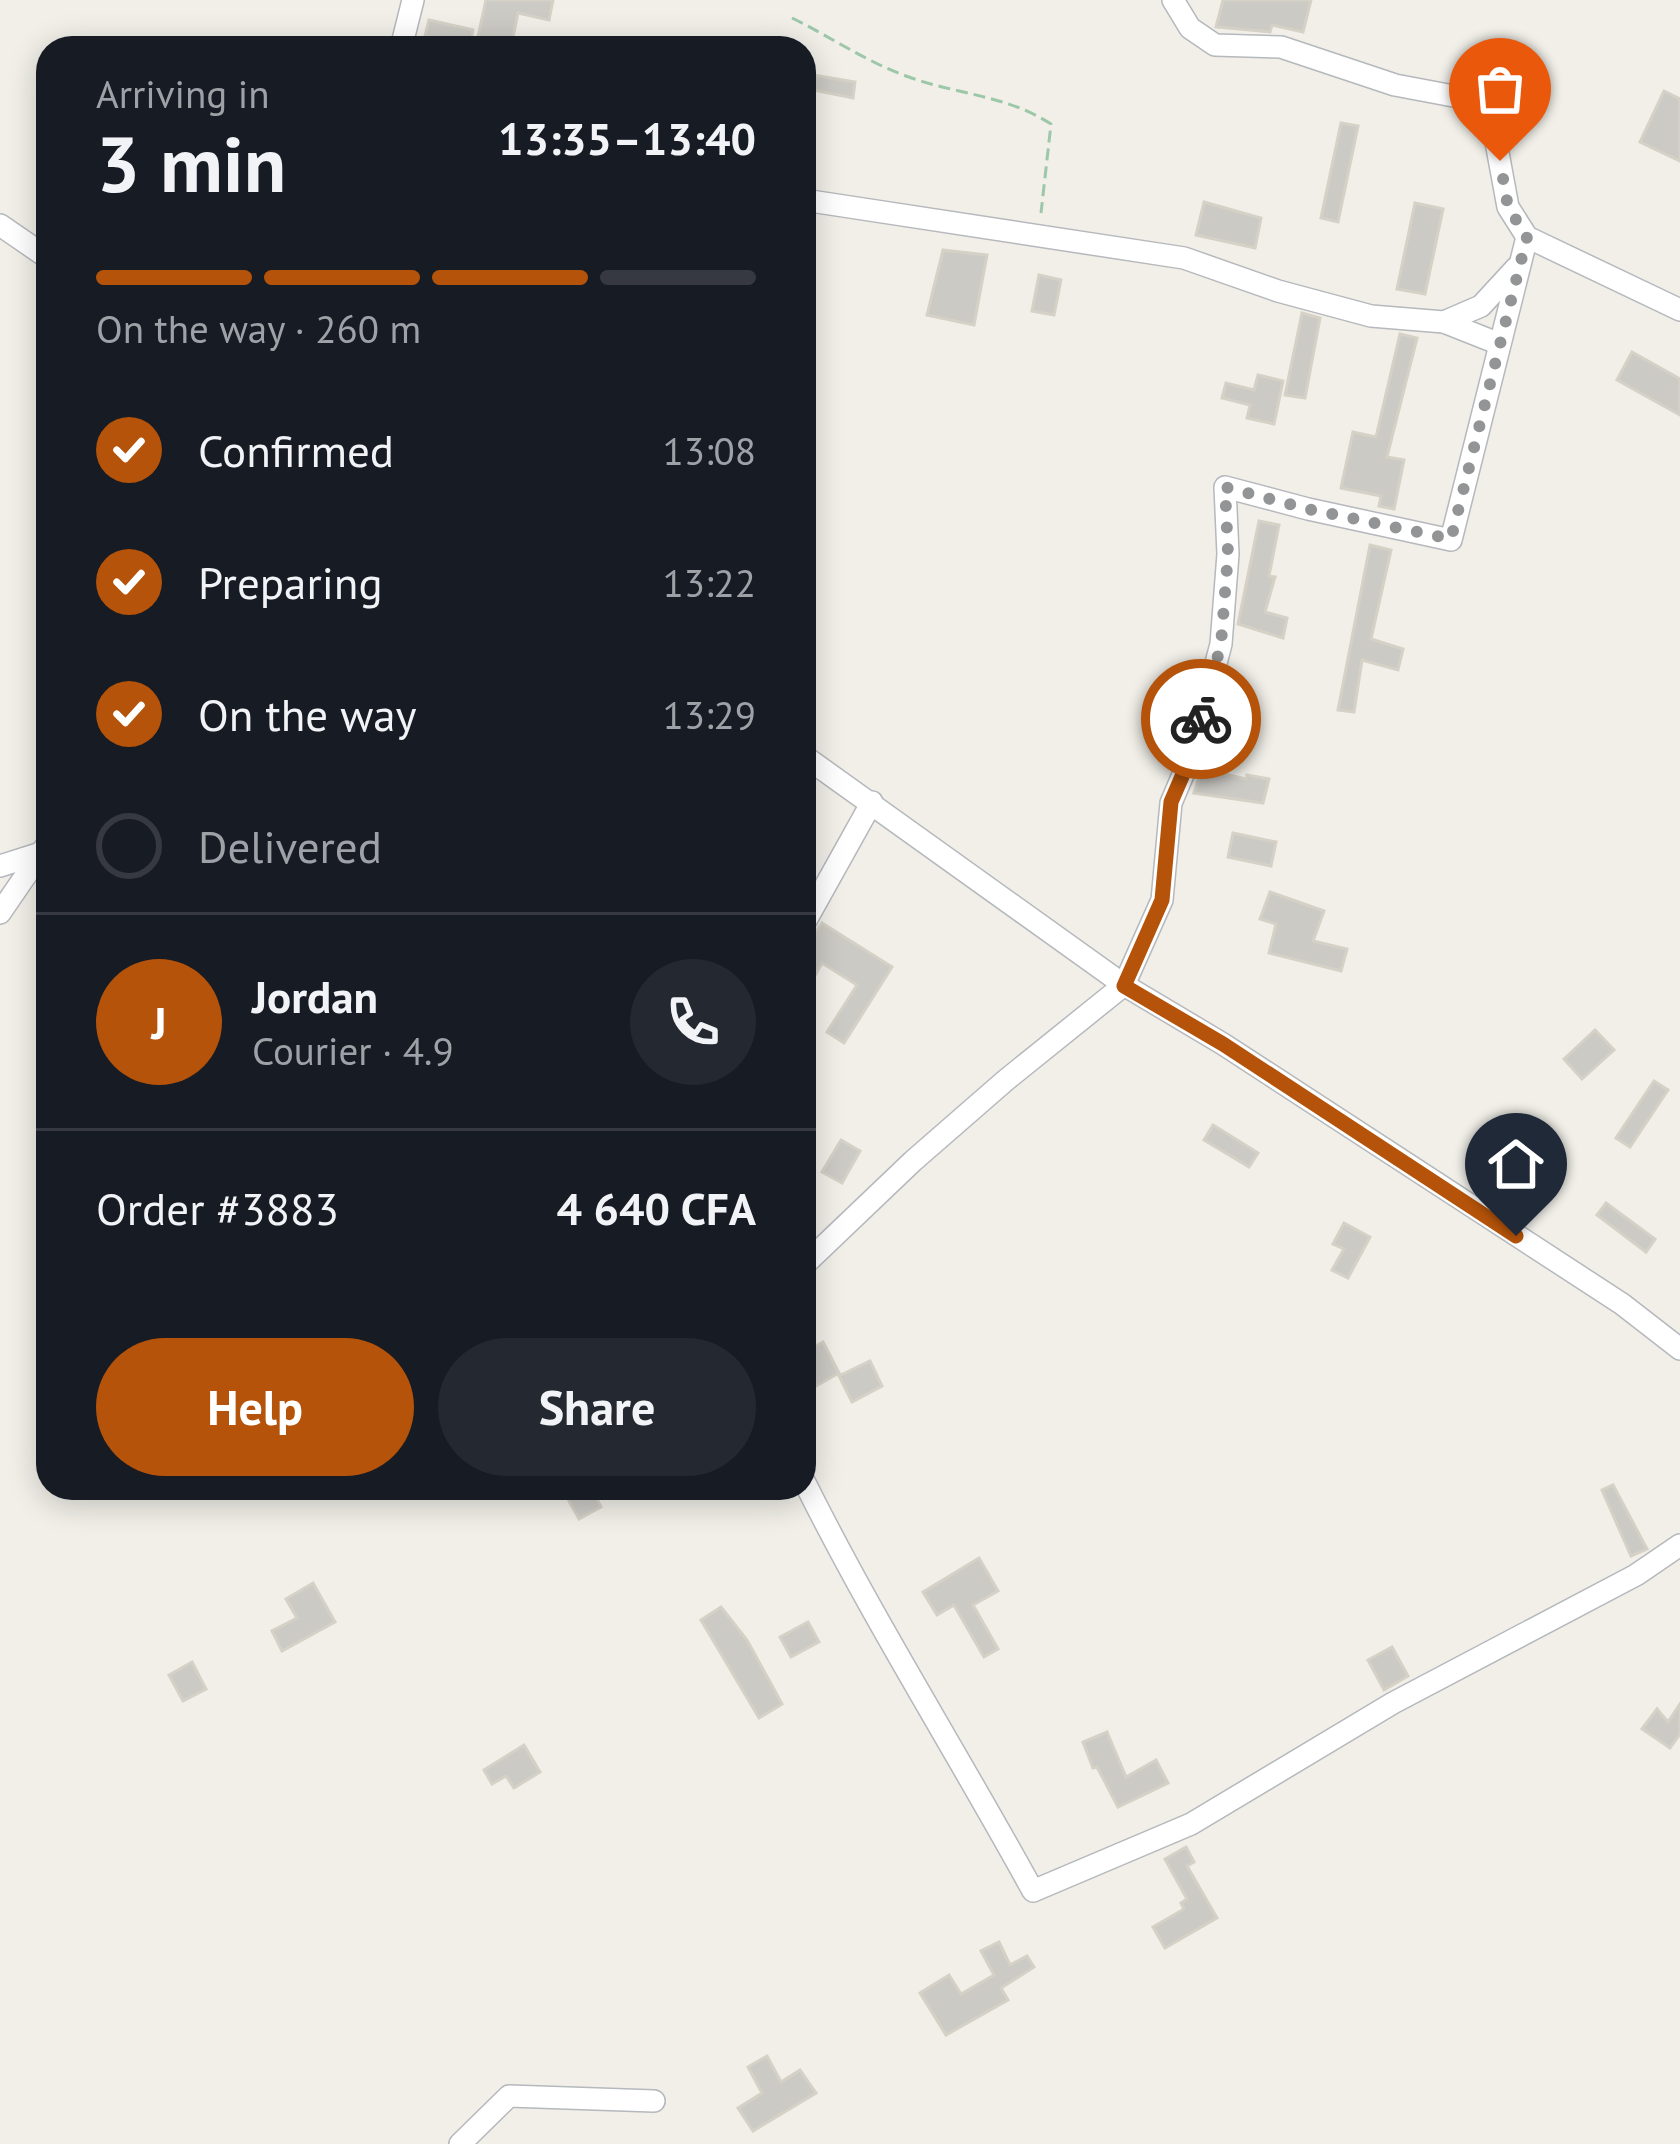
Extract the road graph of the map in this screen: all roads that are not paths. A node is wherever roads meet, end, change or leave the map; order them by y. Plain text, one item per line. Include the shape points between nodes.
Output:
1 (413, 0) edge
2 (1173, 0) edge
3 (403, 36) edge
4 (816, 202) edge
5 (0, 226) edge
6 (1527, 237) junction
7 (36, 250) edge
8 (1521, 263) junction
9 (1680, 310) edge
10 (1444, 322) junction
11 (1497, 343) junction
12 (816, 764) edge
13 (872, 802) junction
14 (36, 852) edge
15 (36, 861) edge
16 (0, 866) edge
17 (816, 902) edge
18 (0, 913) edge
19 (1124, 986) junction
20 (816, 1254) edge
21 (1680, 1349) edge
22 (814, 1500) edge
23 (1680, 1545) edge
24 (654, 2101) dead end
25 (460, 2144) edge

1 - 3 street
2 - 6 street via 1190,28 1215,45 1282,47 1464,98 1491,115 1508,207
4 - 10 street via 1184,258 1371,316
5 - 7 street
6 - 8 street
6 - 9 street
8 - 10 street via 1481,306
8 - 11 street
10 - 11 street
11 - 19 street via 1451,539 1225,487 1221,644 1171,802 1162,900
12 - 13 street
13 - 17 street
13 - 19 street
14 - 16 street
15 - 18 street
19 - 20 street via 1006,1080
19 - 21 street
22 - 23 street via 1033,1891 1191,1824
24 - 25 street via 509,2096

